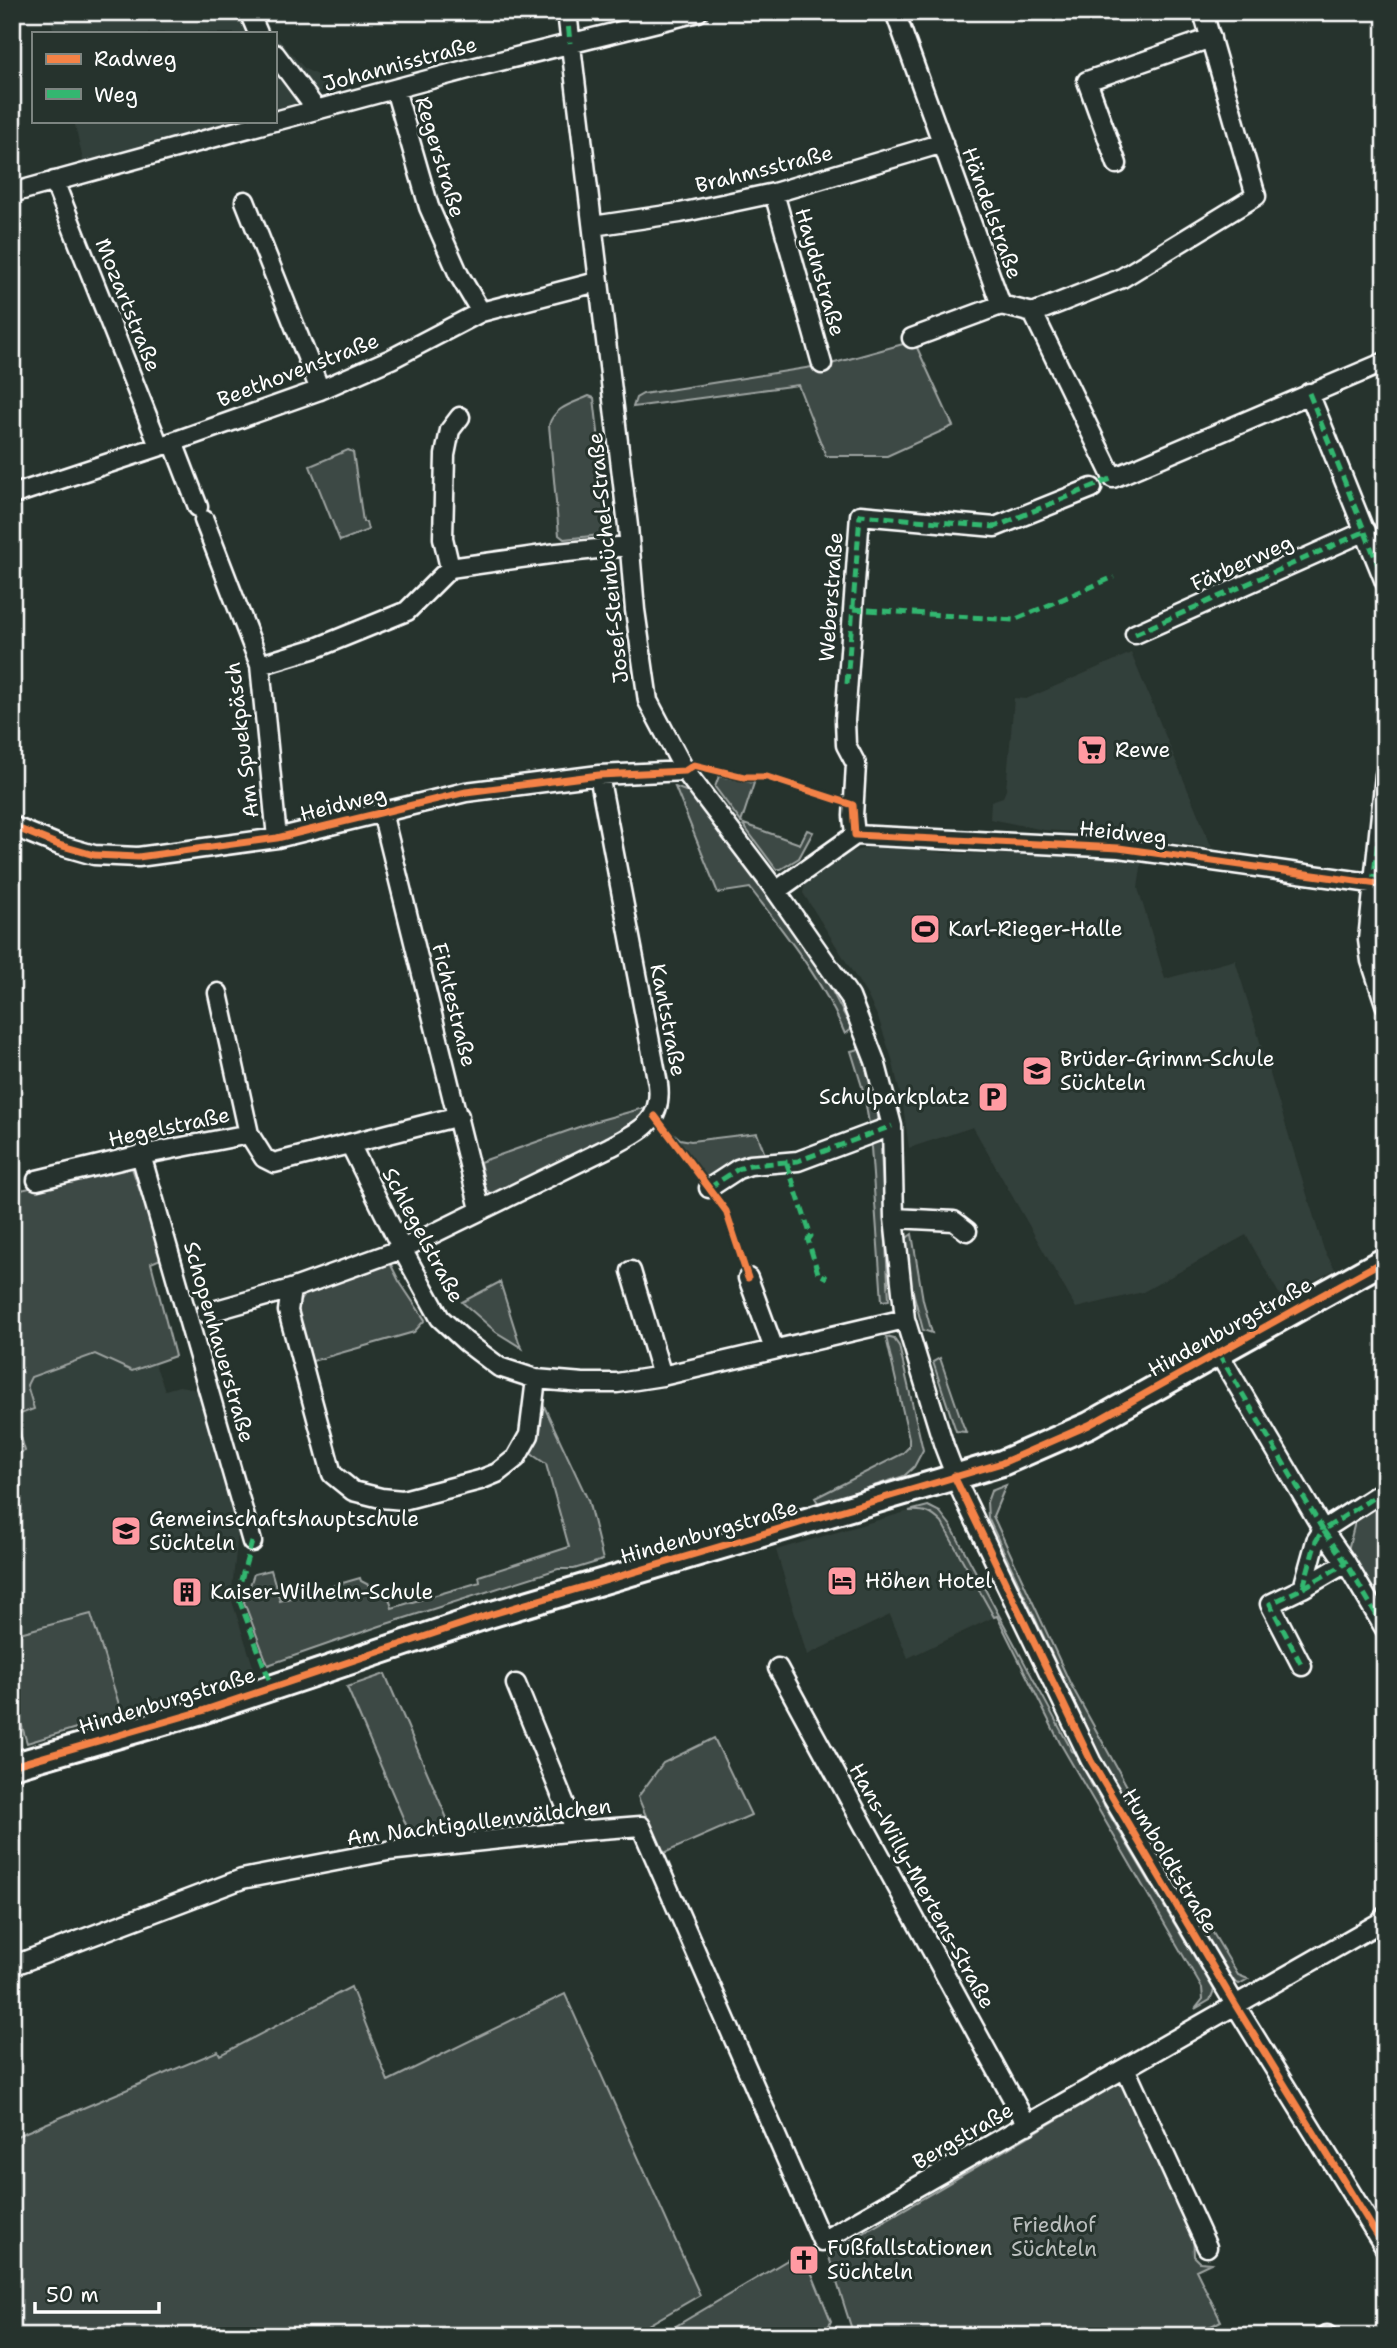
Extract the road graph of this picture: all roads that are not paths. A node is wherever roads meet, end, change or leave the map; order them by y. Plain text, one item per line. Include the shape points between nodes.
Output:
1 (249, 12) edge
2 (567, 12) edge
3 (698, 12) edge
4 (895, 12) edge
5 (1203, 12) edge
6 (258, 32) edge
7 (1210, 38) junction
8 (570, 43) junction
9 (276, 55) edge
10 (395, 89) junction
11 (316, 109) junction
12 (276, 121) edge
13 (271, 122) edge
14 (943, 143) junction
15 (1117, 164) dead end
16 (54, 181) junction
17 (12, 193) edge
18 (774, 193) junction
19 (245, 201) dead end
20 (593, 226) junction
21 (597, 282) junction
22 (1001, 305) junction
23 (481, 312) junction
24 (1033, 313) junction
25 (912, 338) dead end
26 (1385, 362) edge
27 (822, 364) dead end
28 (320, 390) junction
29 (1309, 393) junction
30 (460, 417) dead end
31 (166, 444) junction
32 (1092, 488) dead end
33 (12, 495) edge
34 (1366, 531) junction
35 (628, 546) junction
36 (450, 568) junction
37 (1385, 582) edge
38 (1135, 634) dead end
39 (260, 665) junction
40 (685, 771) junction
41 (599, 775) junction
42 (1385, 775) edge
43 (382, 812) junction
44 (12, 826) edge
45 (855, 835) junction
46 (277, 838) junction
47 (1379, 884) edge
48 (776, 891) junction
49 (218, 993) dead end
50 (1385, 1004) edge
51 (459, 1116) junction
52 (892, 1126) junction
53 (249, 1134) junction
54 (350, 1144) junction
55 (141, 1155) junction
56 (37, 1180) dead end
57 (709, 1188) dead end
58 (480, 1209) junction
59 (894, 1218) junction
60 (967, 1231) dead end
61 (402, 1249) junction
62 (1385, 1260) edge
63 (631, 1271) dead end
64 (748, 1278) dead end
65 (291, 1289) junction
66 (206, 1312) dead end
67 (905, 1320) junction
68 (774, 1349) junction
69 (1219, 1354) junction
70 (662, 1376) junction
71 (536, 1379) junction
72 (954, 1476) junction
73 (1385, 1490) edge
74 (1323, 1530) junction
75 (252, 1542) dead end
76 (1346, 1563) junction
77 (1303, 1588) junction
78 (1385, 1629) edge
79 (1302, 1666) dead end
80 (778, 1668) dead end
81 (516, 1684) dead end
82 (12, 1766) edge
83 (576, 1831) junction
84 (1385, 1916) edge
85 (12, 1966) edge
86 (1236, 2006) junction
87 (1125, 2068) junction
88 (1027, 2125) junction
89 (822, 2241) joint
90 (1207, 2247) dead end
91 (1385, 2248) edge

1 - 6 street
2 - 8 street, Josef-Steinbüchel-Straße
3 - 8 street, Johannisstraße
4 - 14 street, Händelstraße
5 - 7 street
7 - 15 street via 1087,81
7 - 24 street via 1256,195 1122,278
8 - 10 street, Johannisstraße
8 - 20 street, Josef-Steinbüchel-Straße
9 - 11 street, Johannisstraße
10 - 11 street, Johannisstraße
10 - 23 street, Regerstraße via 429,207
11 - 12 street, Johannisstraße
13 - 16 street, Johannisstraße
14 - 18 street, Brahmsstraße
14 - 22 street, Händelstraße
16 - 17 street, Johannisstraße
16 - 31 street, Mozartstraße
18 - 20 street, Brahmsstraße
18 - 27 street, Haydnstraße
19 - 28 street
20 - 21 street, Josef-Steinbüchel-Straße
21 - 23 street, Beethovenstraße
21 - 35 street, Josef-Steinbüchel-Straße
22 - 24 street, Händelstraße
22 - 25 street
23 - 28 street, Beethovenstraße
24 - 29 street via 1113,478
26 - 29 street
28 - 31 street, Beethovenstraße
29 - 34 street
30 - 36 street via 450,430 445,455 443,538
31 - 33 street, Beethovenstraße
31 - 39 street, Am Spuekpäsch via 201,513
32 - 45 street, Weberstraße via 995,527 860,515 845,720 846,745 856,764
34 - 37 street
34 - 38 street, Färberweg
35 - 36 street
35 - 40 street, Josef-Steinbüchel-Straße via 648,701
36 - 39 street via 407,611
39 - 46 street, Am Spuekpäsch
40 - 41 street, Heidweg
40 - 48 street, Josef-Steinbüchel-Straße
41 - 43 street, Heidweg via 466,792
41 - 58 street, Kantstraße via 660,1100 655,1116 632,1136
42 - 47 street
43 - 46 street, Heidweg
43 - 51 street, Fichtestraße
44 - 46 street, Heidweg via 94,855 138,857
45 - 47 street, Heidweg via 1119,848
45 - 48 street
47 - 50 street via 1368,940
48 - 52 street, Josef-Steinbüchel-Straße via 850,997 875,1061
49 - 53 street
51 - 54 street, Hegelstraße
51 - 58 street, Fichtestraße
52 - 57 street via 798,1161 750,1165
52 - 59 street, Josef-Steinbüchel-Straße
53 - 54 street, Hegelstraße via 264,1158 274,1163
53 - 55 street, Hegelstraße
54 - 61 street, Schlegelstraße
55 - 56 street, Hegelstraße
55 - 75 street, Schopenhauerstraße
58 - 61 street, Kantstraße
59 - 60 street via 954,1222
59 - 67 street, Josef-Steinbüchel-Straße
61 - 65 street, Kantstraße
61 - 71 street, Schlegelstraße via 440,1318 499,1367
62 - 69 main road, Hindenburgstraße
63 - 70 street
64 - 68 street
65 - 66 street, Kantstraße
65 - 71 street via 288,1311 332,1474 353,1491 403,1500 497,1473 516,1458 529,1435
67 - 68 street, Schlegelstraße
67 - 72 street, Josef-Steinbüchel-Straße
68 - 70 street, Schlegelstraße
69 - 72 main road, Hindenburgstraße via 1089,1425 1002,1463
69 - 74 street
70 - 71 street, Schlegelstraße via 617,1383
72 - 82 main road, Hindenburgstraße via 489,1615 202,1710
72 - 86 street, Humboldtstraße via 1091,1761
73 - 74 street
74 - 76 street
74 - 77 street
76 - 77 street
76 - 78 street
77 - 79 street via 1270,1604
80 - 88 street, Hans-Willy-Mertens-Straße
81 - 83 street
83 - 85 street, Am Nachtigallenwäldchen via 388,1852 242,1879
83 - 89 street, Am Nachtigallenwäldchen via 640,1826
84 - 86 street, Bergstraße
86 - 87 street, Bergstraße
86 - 91 street, Humboldtstraße
87 - 88 street, Bergstraße
87 - 90 street
88 - 89 street, Bergstraße

